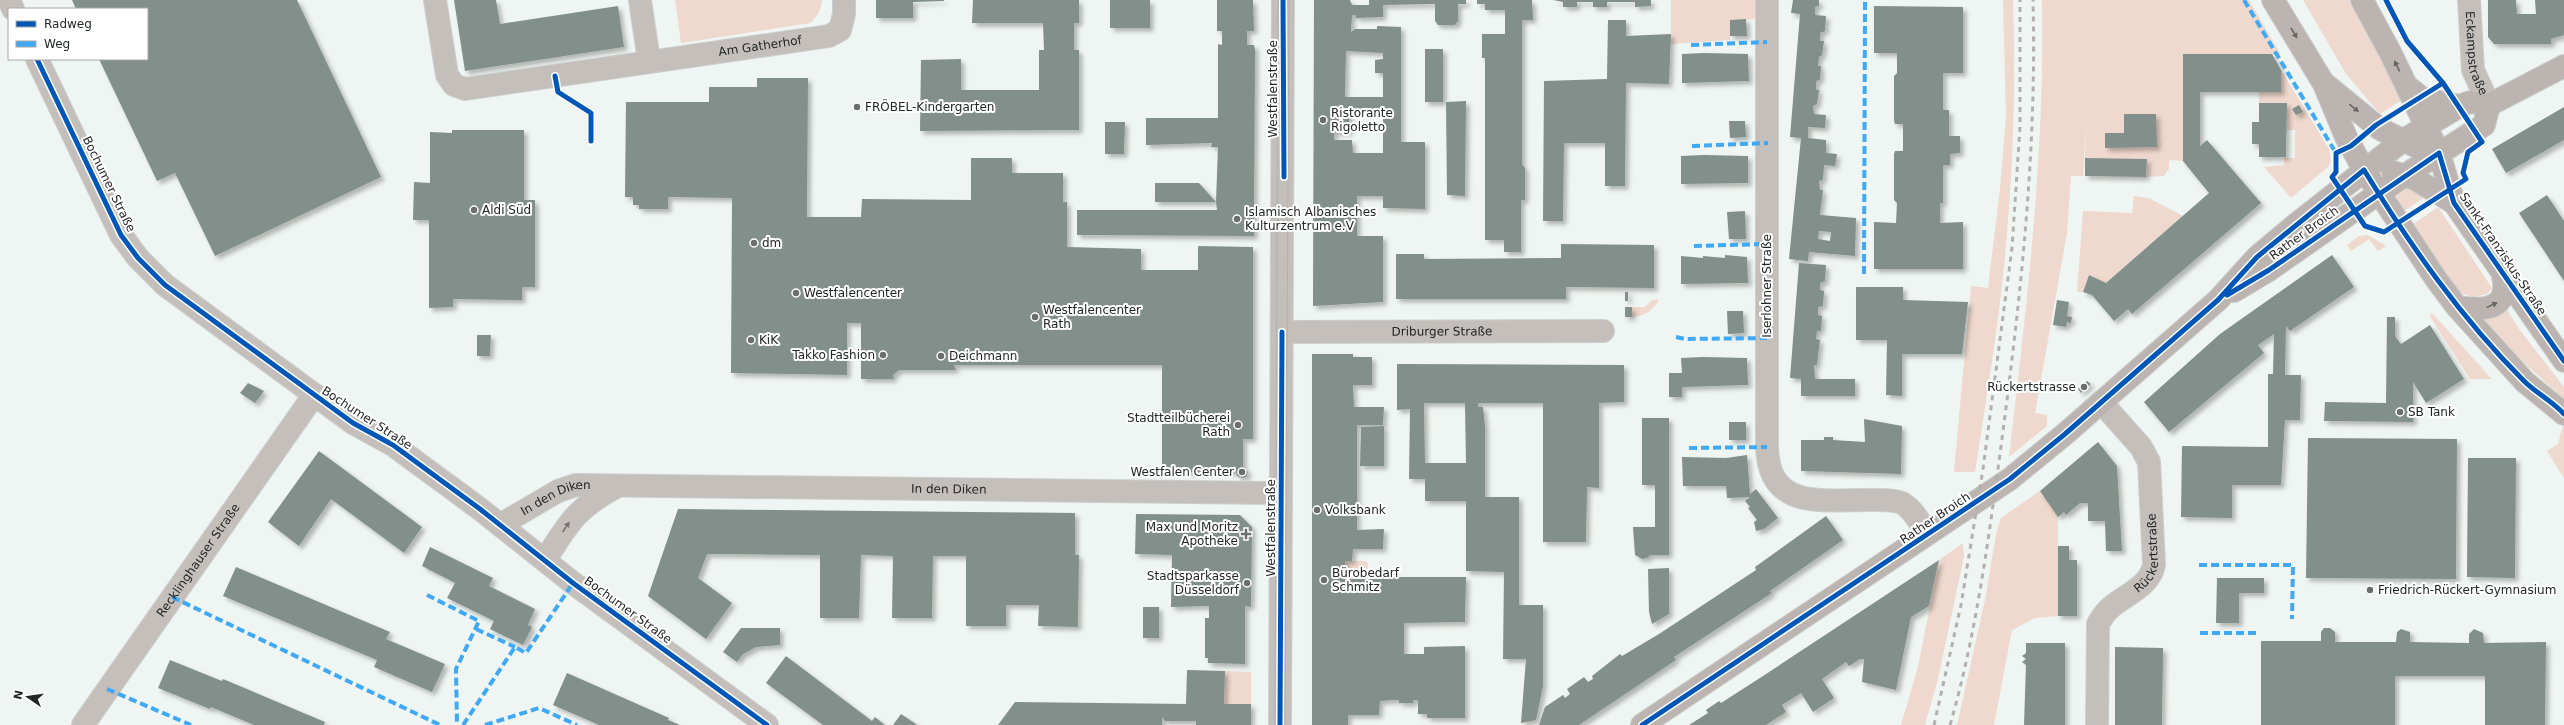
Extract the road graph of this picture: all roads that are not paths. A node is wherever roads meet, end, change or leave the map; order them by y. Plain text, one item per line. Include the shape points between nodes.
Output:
1 (435, 0) edge
2 (640, 0) edge
3 (844, 0) edge
4 (1283, 0) edge
5 (1767, 0) edge
6 (2274, 0) edge
7 (2362, 0) edge
8 (2469, 0) edge
9 (37, 60) edge
10 (649, 61) junction
11 (2564, 66) edge
12 (2324, 84) junction
13 (2407, 86) junction
14 (2489, 105) junction
15 (2460, 106) junction
16 (2426, 126) junction
17 (2402, 141) junction
18 (2439, 153) junction
19 (2364, 170) junction
20 (2405, 175) junction
21 (2379, 194) junction
22 (2454, 203) junction
23 (2503, 276) junction
24 (2218, 300) junction
25 (2458, 307) junction
26 (1603, 331) dead end
27 (1282, 332) junction
28 (2564, 361) edge
29 (314, 396) junction
30 (2101, 402) junction
31 (2564, 414) edge
32 (616, 487) junction
33 (1281, 493) junction
34 (1858, 500) joint
35 (500, 525) junction
36 (1927, 534) junction
37 (545, 560) junction
38 (83, 725) edge
39 (767, 725) edge
40 (1280, 725) edge
41 (1642, 725) edge
42 (2097, 725) edge

1 - 10 street, Am Gatherhof via 447,75 454,85 465,89
2 - 10 street
3 - 10 street, Am Gatherhof via 840,30 829,36
4 - 27 street, Westfalenstraße
5 - 34 street, Iserlohner Straße via 1767,455 1771,473 1778,484 1795,497
6 -> 12 main road
13 -> 7 main road, Sankt-Franziskus-Straße
8 - 14 street, Eckampstraße via 2473,70
9 - 29 street, Bochumer Straße via 118,228 138,258 165,285
11 - 14 main road
12 -> 17 main road via 2380,129
12 - 19 main road via 2346,137
13 - 15 main road, Rather Broich via 2422,98
13 - 16 main road, Sankt-Franziskus-Straße
14 - 15 main road, Rather Broich via 2470,102
14 - 18 main road, Rather Broich via 2484,125
15 - 16 main road, Rather Broich
16 - 17 main road, Rather Broich
16 - 18 main road, Sankt-Franziskus-Straße
17 - 18 main road
17 - 19 main road, Rather Broich
18 - 20 main road, Rather Broich
18 - 22 main road, Sankt-Franziskus-Straße
19 - 20 main road
19 - 21 main road
19 - 24 main road, Rather Broich via 2257,257
20 - 21 main road, Rather Broich
20 - 22 main road via 2430,186
21 - 24 main road, Rather Broich via 2269,270
21 - 25 main road
22 - 23 main road, Sankt-Franziskus-Straße
25 -> 23 main road via 2474,310 2488,308 2497,303 2506,288
23 - 28 main road, Sankt-Franziskus-Straße
24 - 30 main road, Rather Broich
25 - 31 main road via 2525,382
26 - 27 street, Driburger Straße
27 - 33 street, Westfalenstraße
29 - 35 street, Bochumer Straße via 353,423 393,445
29 - 38 street, Recklinghauser Straße
30 - 36 main road, Rather Broich via 2010,479
30 - 42 street, Rückertstraße via 2141,447 2149,462 2154,564 2145,582 2106,611 2098,624
32 - 33 street, In den Diken
32 - 35 street, In den Diken via 576,486 558,491
37 -> 32 street, In den Diken via 575,515 592,500
33 - 40 street, Westfalenstraße
34 - 36 street, Rather Broich via 1902,503 1920,522
35 - 37 street, Bochumer Straße
36 - 41 main road, Rather Broich
37 - 39 street, Bochumer Straße

